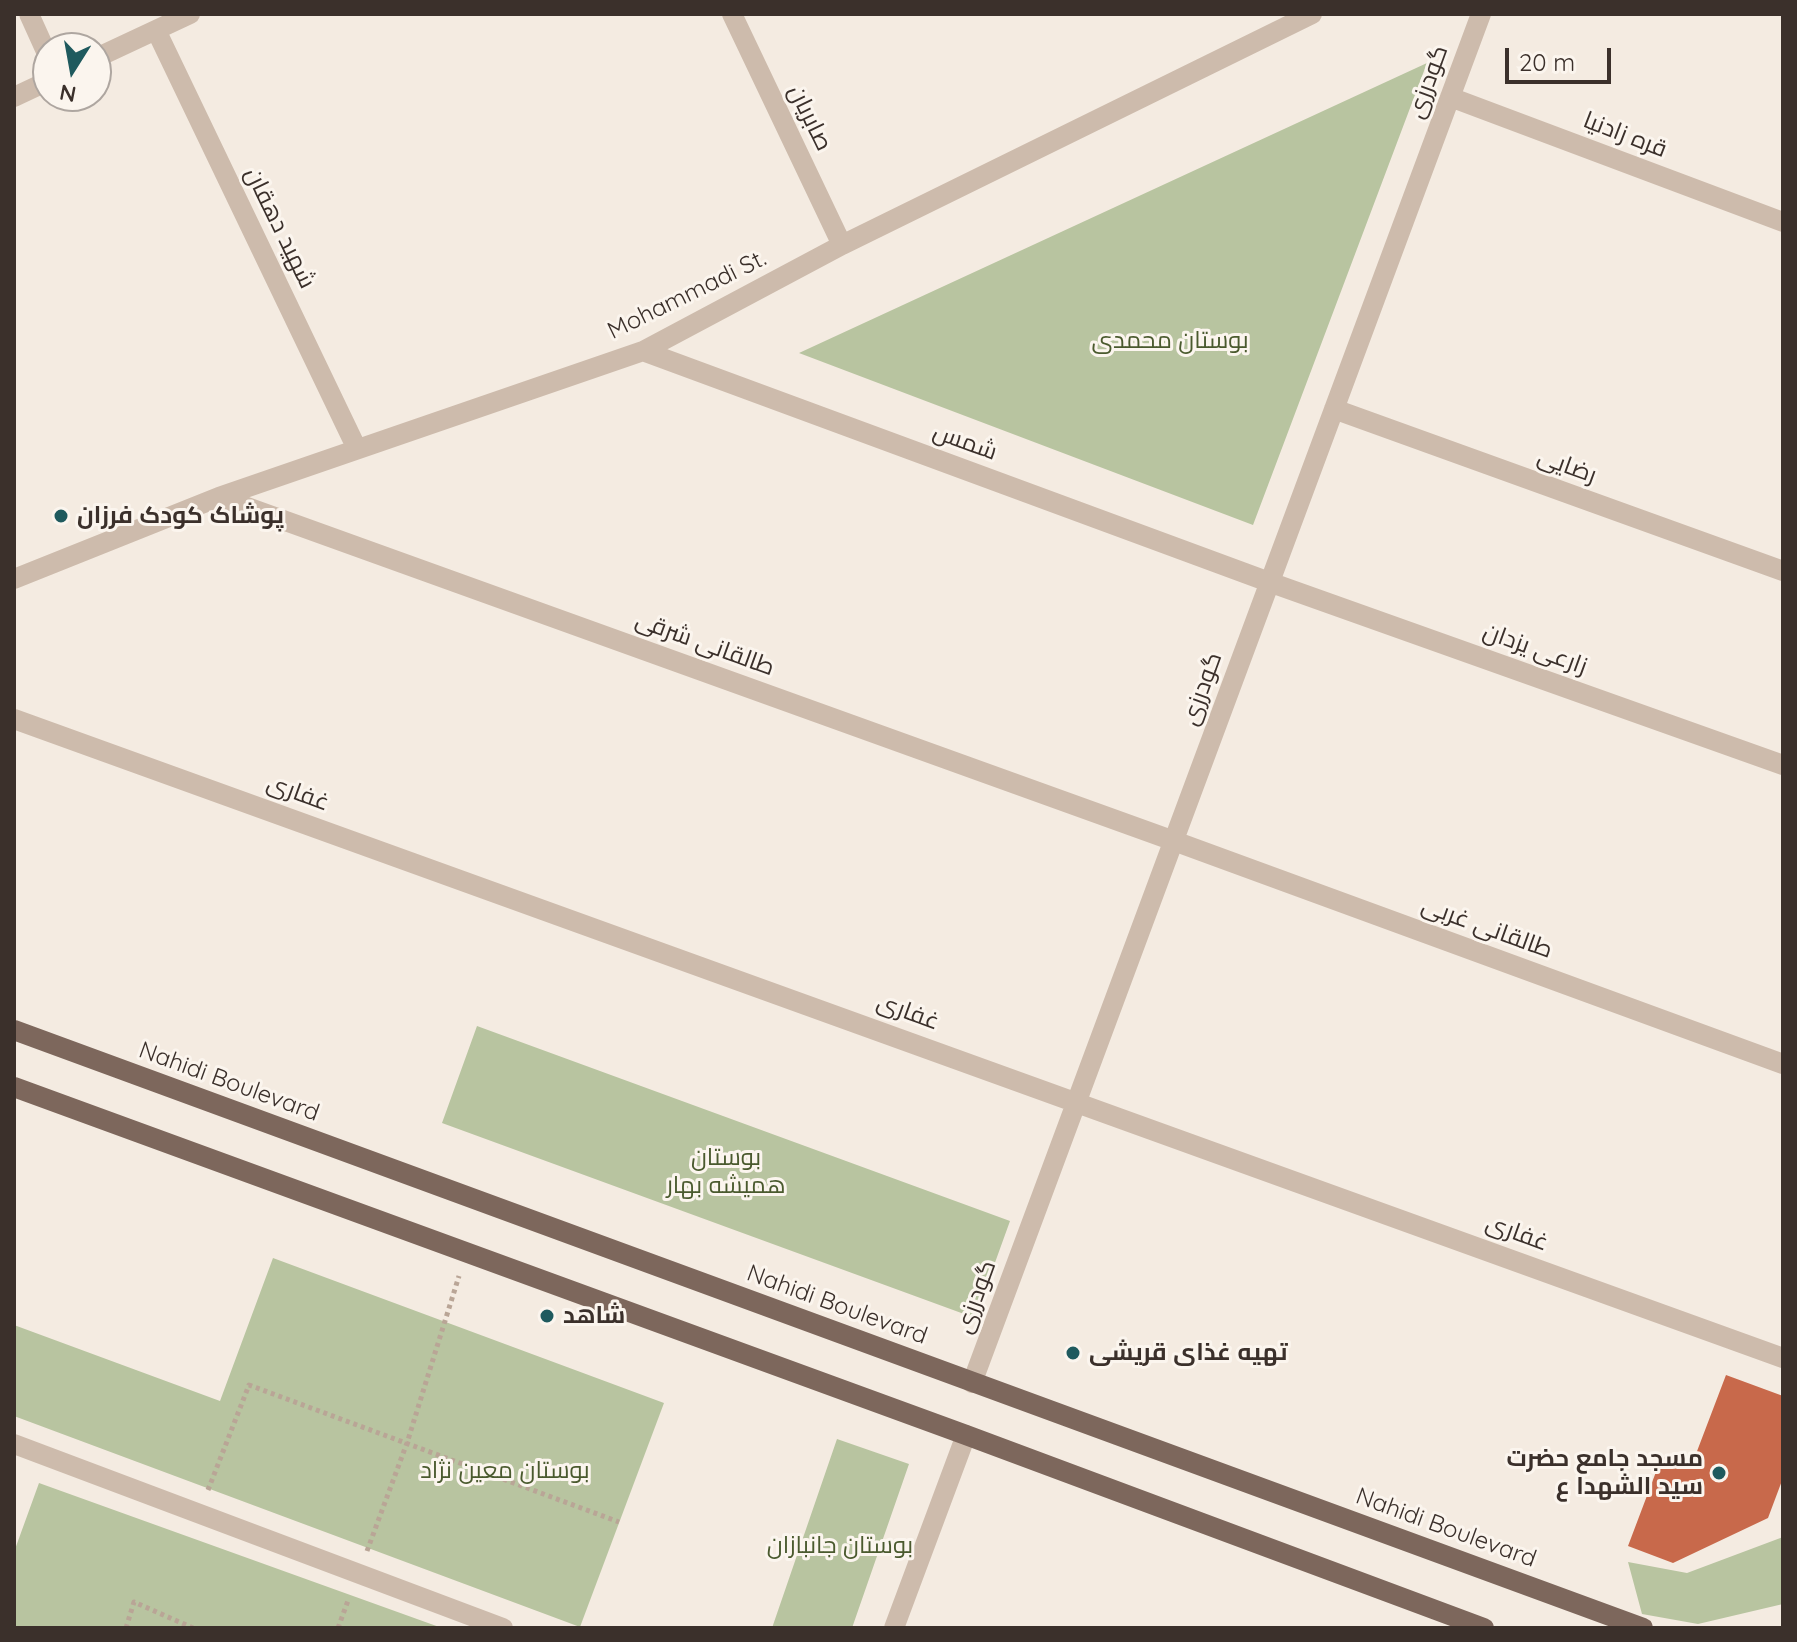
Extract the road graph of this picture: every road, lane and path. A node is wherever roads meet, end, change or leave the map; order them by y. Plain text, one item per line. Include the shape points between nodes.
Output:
1 (190, 14) edge
2 (732, 14) edge
3 (1312, 14) edge
4 (1481, 14) edge
5 (156, 30) junction
6 (112, 51) edge
7 (1450, 97) junction
8 (1783, 222) edge
9 (842, 245) junction
10 (643, 351) junction
11 (1334, 409) junction
12 (357, 449) junction
13 (219, 497) junction
14 (1783, 571) edge
15 (14, 579) edge
16 (1269, 582) junction
17 (14, 719) edge
18 (1783, 765) edge
19 (1174, 841) junction
20 (14, 1030) edge
21 (1783, 1064) edge
22 (14, 1087) edge
23 (1077, 1101) junction
24 (467, 1252) junction
25 (1783, 1358) edge
26 (972, 1383) junction
27 (966, 1435) junction
28 (407, 1443) junction
29 (14, 1444) edge
30 (199, 1513) junction
31 (619, 1522) dead end
32 (359, 1574) junction
33 (126, 1628) edge
34 (193, 1628) edge
35 (503, 1628) edge
36 (894, 1628) edge
37 (1484, 1628) edge
38 (1643, 1628) edge

1 - 5 street
2 - 9 street, صابریان
3 - 9 street, Mohammadi St.
4 - 7 street, گودرزی
5 - 6 street
5 - 12 street, شهید دهقان
7 - 8 street, قره زادنیا
7 - 11 street, گودرزی
9 - 10 street, Mohammadi St.
10 - 12 street, Mohammadi St.
10 - 16 street, شمس
11 - 14 street, رضایی
11 - 16 street, گودرزی
12 - 13 street, Mohammadi St.
13 - 15 street, Mohammadi St.
13 - 19 street, طالقانی شرقی
16 - 18 street, زارعی یزدان
16 - 19 street, گودرزی
17 - 23 street, غفاری
19 - 21 street, طالقانی غربی
19 - 23 street, گودرزی
20 - 26 main road, Nahidi Boulevard
22 - 24 main road
23 - 25 street, غفاری
23 - 26 street, گودرزی
24 - 27 main road
24 - 28 path
26 - 38 main road, Nahidi Boulevard
27 - 36 street
27 - 37 main road
28 - 30 path via 249,1385
28 - 31 path
28 - 32 path
29 - 30 street
30 - 32 street
32 - 35 street
33 - 34 path via 134,1602

